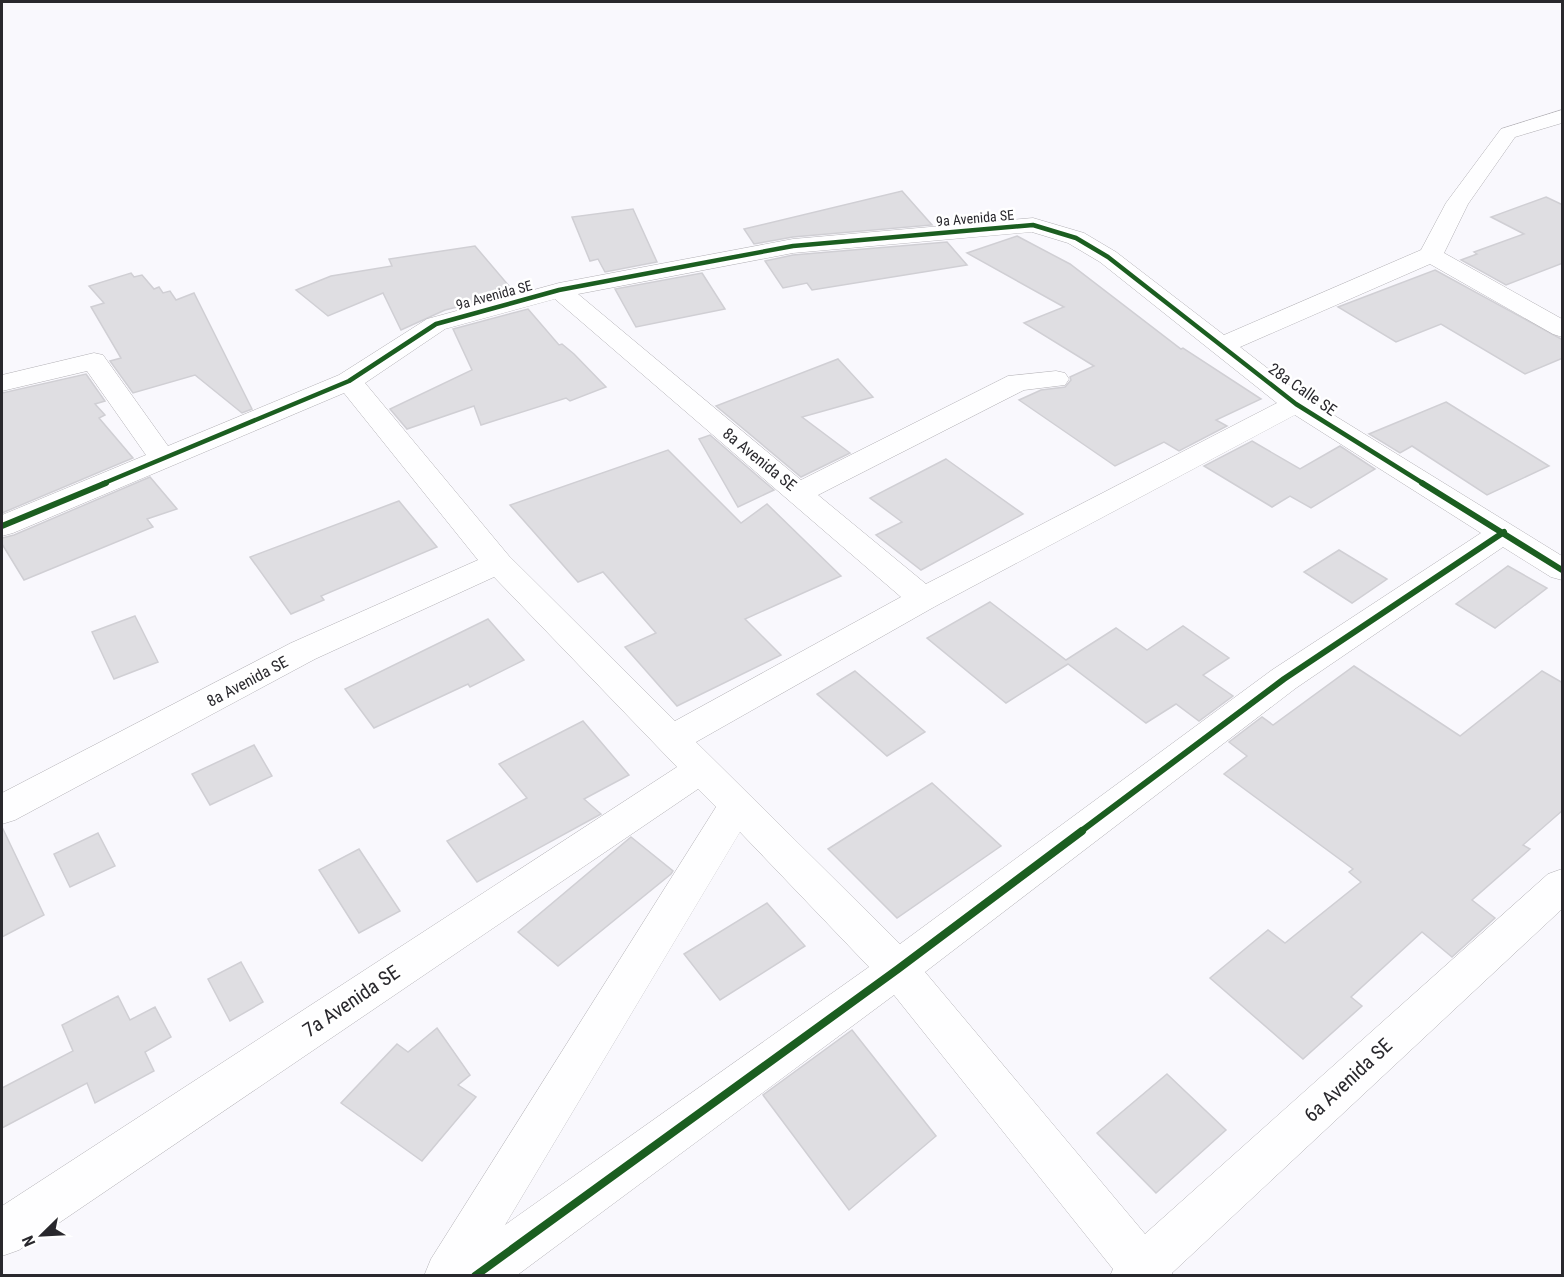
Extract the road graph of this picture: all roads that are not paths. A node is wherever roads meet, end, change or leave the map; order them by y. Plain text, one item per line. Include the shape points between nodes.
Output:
1 (1563, 116) edge
2 (1034, 225) joint
3 (1431, 255) junction
4 (559, 290) junction
5 (1563, 298) edge
6 (1535, 314) junction
7 (1563, 329) edge
8 (1221, 346) junction
9 (1056, 379) dead end
10 (349, 381) junction
11 (2, 382) edge
12 (1296, 404) junction
13 (163, 459) junction
14 (798, 493) junction
15 (2, 526) edge
16 (1504, 532) junction
17 (498, 563) junction
18 (1563, 570) edge
19 (923, 599) junction
20 (670, 740) junction
21 (700, 770) junction
22 (736, 806) junction
23 (2, 810) edge
24 (1563, 885) edge
25 (898, 969) junction
26 (2, 1233) edge
27 (1142, 1273) edge
28 (448, 1275) edge
29 (475, 1275) edge

1 - 3 street via 1508,133 1457,203
2 - 4 street, 9a Avenida SE via 793,246
2 - 8 street, 28a Calle SE via 1076,238 1108,257
3 - 6 street
3 - 8 street
4 - 10 street, 9a Avenida SE via 436,324
4 - 14 street, 8a Avenida SE
5 - 6 street
6 - 7 street
8 - 12 street, 28a Calle SE
9 - 14 street, 8a Avenida SE via 1018,382
10 - 13 street, 9a Avenida SE
10 - 17 street
11 - 13 street via 94,360
12 - 16 street, 28a Calle SE
12 - 19 street
13 - 15 street, 9a Avenida SE
14 - 19 street
16 - 18 street, 28a Calle SE
16 - 25 street via 1284,679
17 - 20 street
17 - 23 street, 8a Avenida SE via 303,651
19 - 20 street
20 - 21 street
21 - 22 street
21 - 26 street, 7a Avenida SE
22 - 25 street
22 - 28 street
24 - 27 street, 6a Avenida SE
25 - 27 street
25 - 29 street

